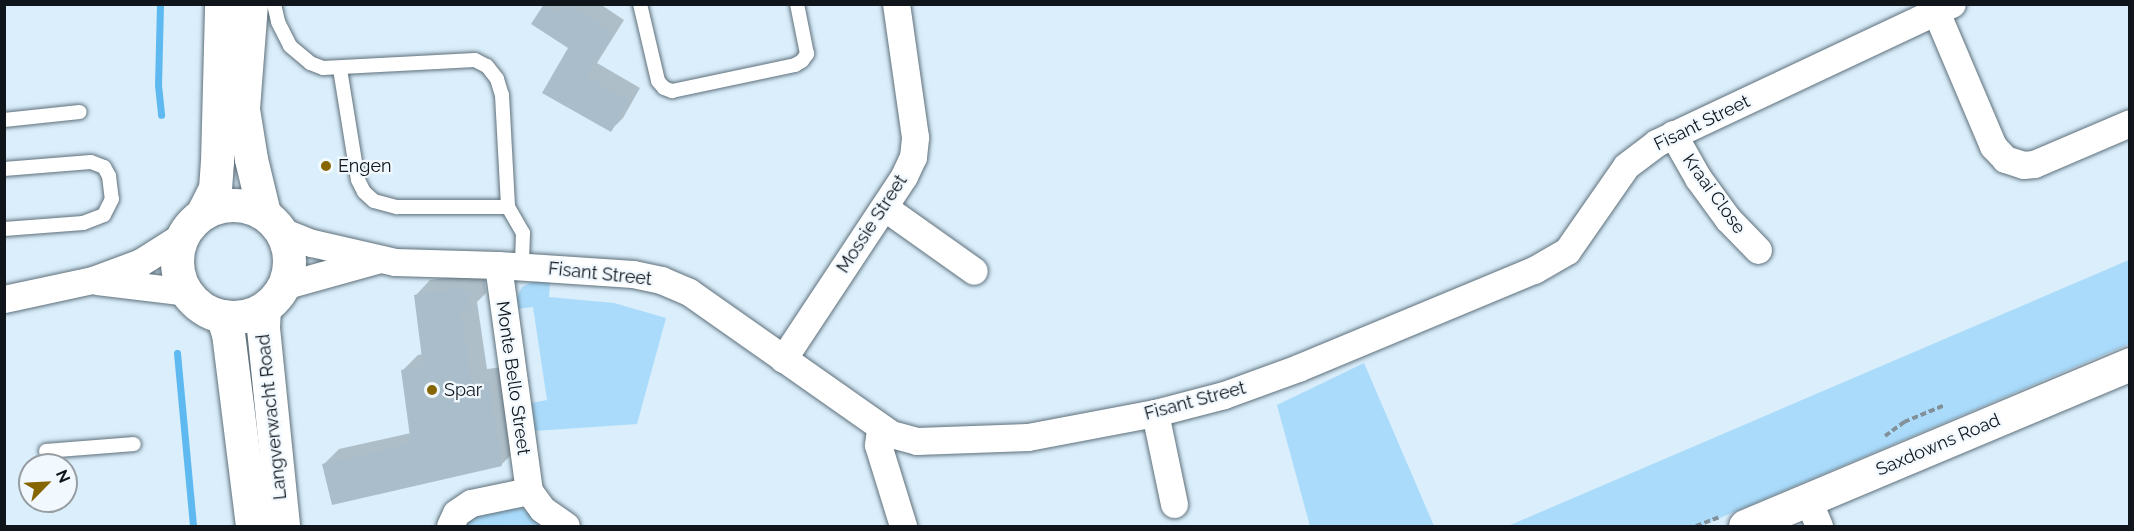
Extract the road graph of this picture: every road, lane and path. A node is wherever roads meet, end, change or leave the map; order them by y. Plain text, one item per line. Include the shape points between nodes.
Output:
1 (221, 4) edge
2 (251, 4) edge
3 (274, 4) edge
4 (640, 4) edge
5 (797, 4) edge
6 (896, 4) edge
7 (1944, 9) edge
8 (340, 69) junction
9 (81, 112) dead end
10 (4, 120) edge
11 (2130, 123) edge
12 (1673, 134) junction
13 (4, 169) edge
14 (508, 207) junction
15 (884, 207) junction
16 (272, 222) junction
17 (192, 225) junction
18 (4, 229) edge
19 (1758, 250) dead end
20 (378, 259) junction
21 (510, 266) junction
22 (974, 271) dead end
23 (93, 280) junction
24 (186, 292) junction
25 (273, 297) junction
26 (4, 299) edge
27 (222, 316) junction
28 (783, 359) junction
29 (2130, 363) edge
30 (1155, 413) junction
31 (880, 429) junction
32 (134, 444) dead end
33 (46, 451) dead end
34 (529, 492) junction
35 (1174, 504) dead end
36 (1814, 513) edge
37 (252, 526) edge
38 (283, 526) edge
39 (450, 526) edge
40 (566, 526) edge
41 (903, 526) edge
42 (1745, 526) edge

1 - 17 street via 215,189
2 - 16 street via 243,109 251,159
3 - 8 lane via 290,46 310,63
4 - 5 lane via 658,81 672,91 802,61 807,54
6 - 15 street, Mossie Street via 915,147 909,167
7 - 11 street via 1993,146 2005,159 2034,164
7 - 12 street, Fisant Street
8 - 14 lane via 358,180 374,201 397,207
8 - 14 lane via 467,60 487,66 502,95
9 - 10 lane
12 - 19 street, Kraai Close via 1728,219
12 - 30 street, Fisant Street via 1626,166 1578,236 1555,260 1298,368 1224,395
13 - 18 lane via 91,162 104,167 112,199 104,215 89,221
14 - 21 lane via 523,233
15 - 22 street
15 - 28 street, Mossie Street
16 - 17 street via 244,206 229,205
16 - 20 street, Fisant Street via 312,243
16 - 25 street via 289,257
17 - 23 street via 141,262
17 - 24 street via 177,264
20 - 21 street, Fisant Street
20 - 25 street, Fisant Street
21 - 28 street, Fisant Street via 633,274 661,280 689,292
21 - 34 street, Monte Bello Street
23 - 24 street
23 - 26 street
24 - 27 street via 196,303
25 - 27 street via 244,315
25 - 38 street, Langverwacht Road via 263,328
27 - 37 street, Langverwacht Road via 228,333
28 - 31 street, Fisant Street
29 - 36 street, Saxdowns Road
30 - 31 street, Fisant Street via 1028,437 917,441
30 - 35 street
31 - 41 street via 878,445
32 - 33 lane
34 - 39 street via 471,503 456,513
34 - 40 street via 542,509
36 - 42 street, Saxdowns Road

